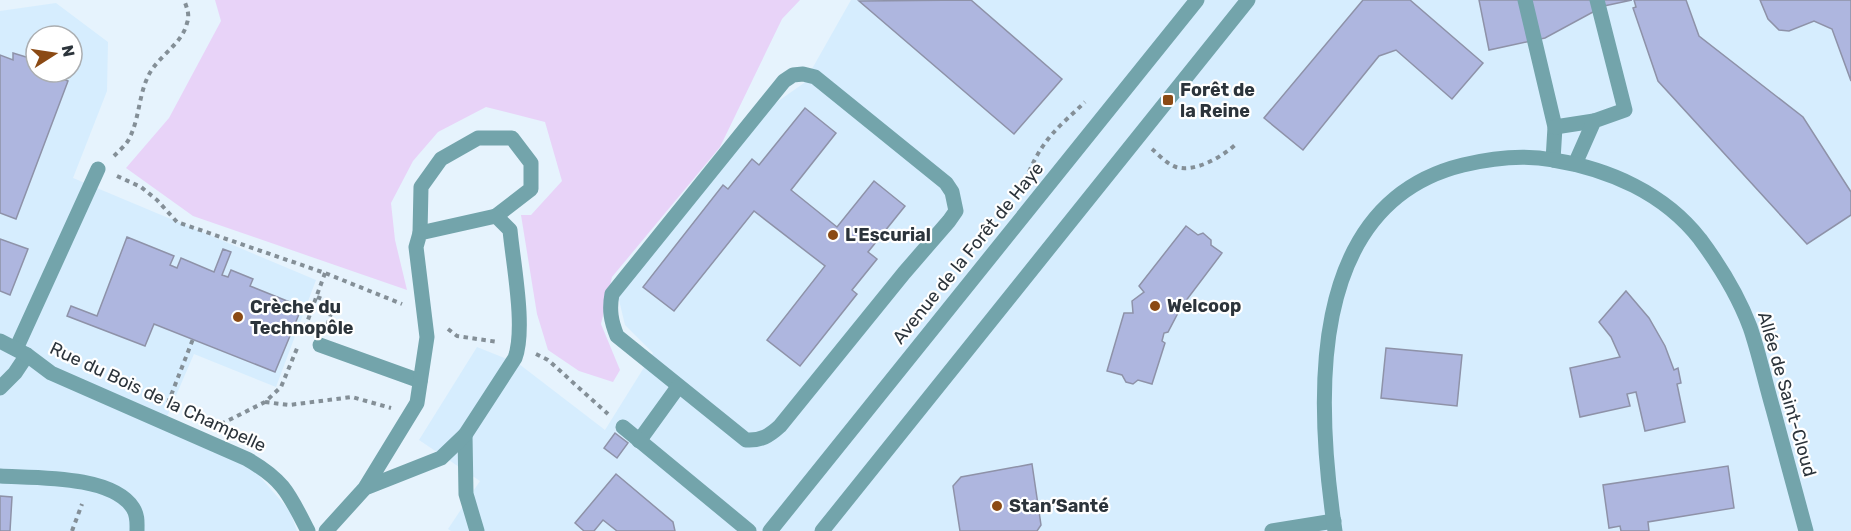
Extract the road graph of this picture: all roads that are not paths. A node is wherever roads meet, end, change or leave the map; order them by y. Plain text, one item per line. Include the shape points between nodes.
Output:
1 (1197, 0) edge
2 (1248, 0) edge
3 (1525, 0) edge
4 (1597, 0) edge
5 (1594, 121) junction
6 (1555, 127) junction
7 (1553, 160) junction
8 (1575, 164) junction
9 (98, 168) road end
10 (496, 216) junction
11 (420, 233) junction
12 (0, 341) edge
13 (320, 345) road end
14 (21, 352) junction
15 (420, 381) junction
16 (678, 387) junction
17 (0, 388) edge
18 (622, 427) road end
19 (465, 435) junction
20 (639, 441) junction
21 (0, 476) edge
22 (365, 488) junction
23 (1335, 526) edge
24 (137, 531) edge
25 (308, 531) edge
26 (326, 531) edge
27 (477, 531) edge
28 (749, 531) edge
29 (770, 531) edge
30 (822, 531) edge
31 (1272, 531) edge
32 (1806, 531) edge

1 - 29 street, Avenue de la Forêt de Haye
2 - 30 street
3 - 6 street
4 - 5 street via 1625,110
5 - 6 street
5 - 8 street
6 - 7 street
7 - 8 street, Allée de Saint-Cloud
7 - 23 street, Allée de Saint-Cloud via 1515,157 1441,171 1388,202 1359,241 1340,282 1328,346 1323,418
8 - 32 street, Allée de Saint-Cloud via 1617,177 1649,194 1698,237 1722,270 1750,328
9 - 14 street
10 - 11 street
10 - 11 street via 531,189 531,163 512,138 478,138 441,159 421,187
10 - 19 street via 510,230 519,346
11 - 15 street via 416,247 427,338
12 - 14 street, Rue du Bois de la Champelle
13 - 15 street
14 - 17 street via 15,373
14 - 25 street, Rue du Bois de la Champelle via 51,373 268,470 282,484
15 - 22 street via 417,403
16 - 16 street via 746,440 758,441 769,436 956,211 946,183 816,77 793,75 784,81 612,294 609,308 617,336
16 - 20 street
18 - 20 street
19 - 22 street via 441,458
19 - 27 street via 466,494
20 - 28 street
21 - 24 street via 65,480 116,493 134,509
22 - 26 street
23 - 31 street

